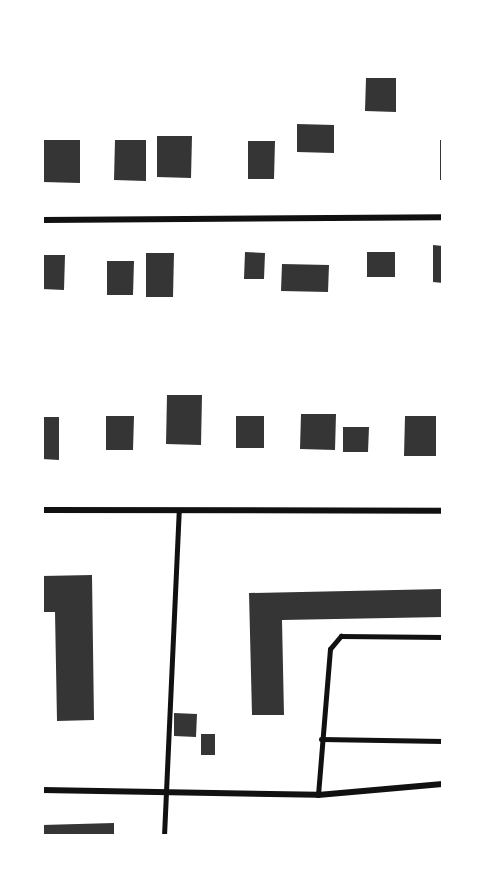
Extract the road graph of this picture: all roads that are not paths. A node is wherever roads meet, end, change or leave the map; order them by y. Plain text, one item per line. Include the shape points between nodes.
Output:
1 (443, 217) edge
2 (42, 220) edge
3 (42, 510) edge
4 (179, 510) junction
5 (443, 511) edge
6 (443, 637) edge
7 (321, 740) junction
8 (443, 741) edge
9 (443, 784) edge
10 (42, 790) edge
11 (164, 791) junction
12 (318, 795) junction
13 (164, 836) edge

1 - 2 street
3 - 4 street
4 - 5 street
4 - 11 lane
6 - 7 lane via 341,636 325,663
7 - 8 lane
7 - 12 lane
9 - 12 street
10 - 11 street
11 - 12 street
11 - 13 lane

